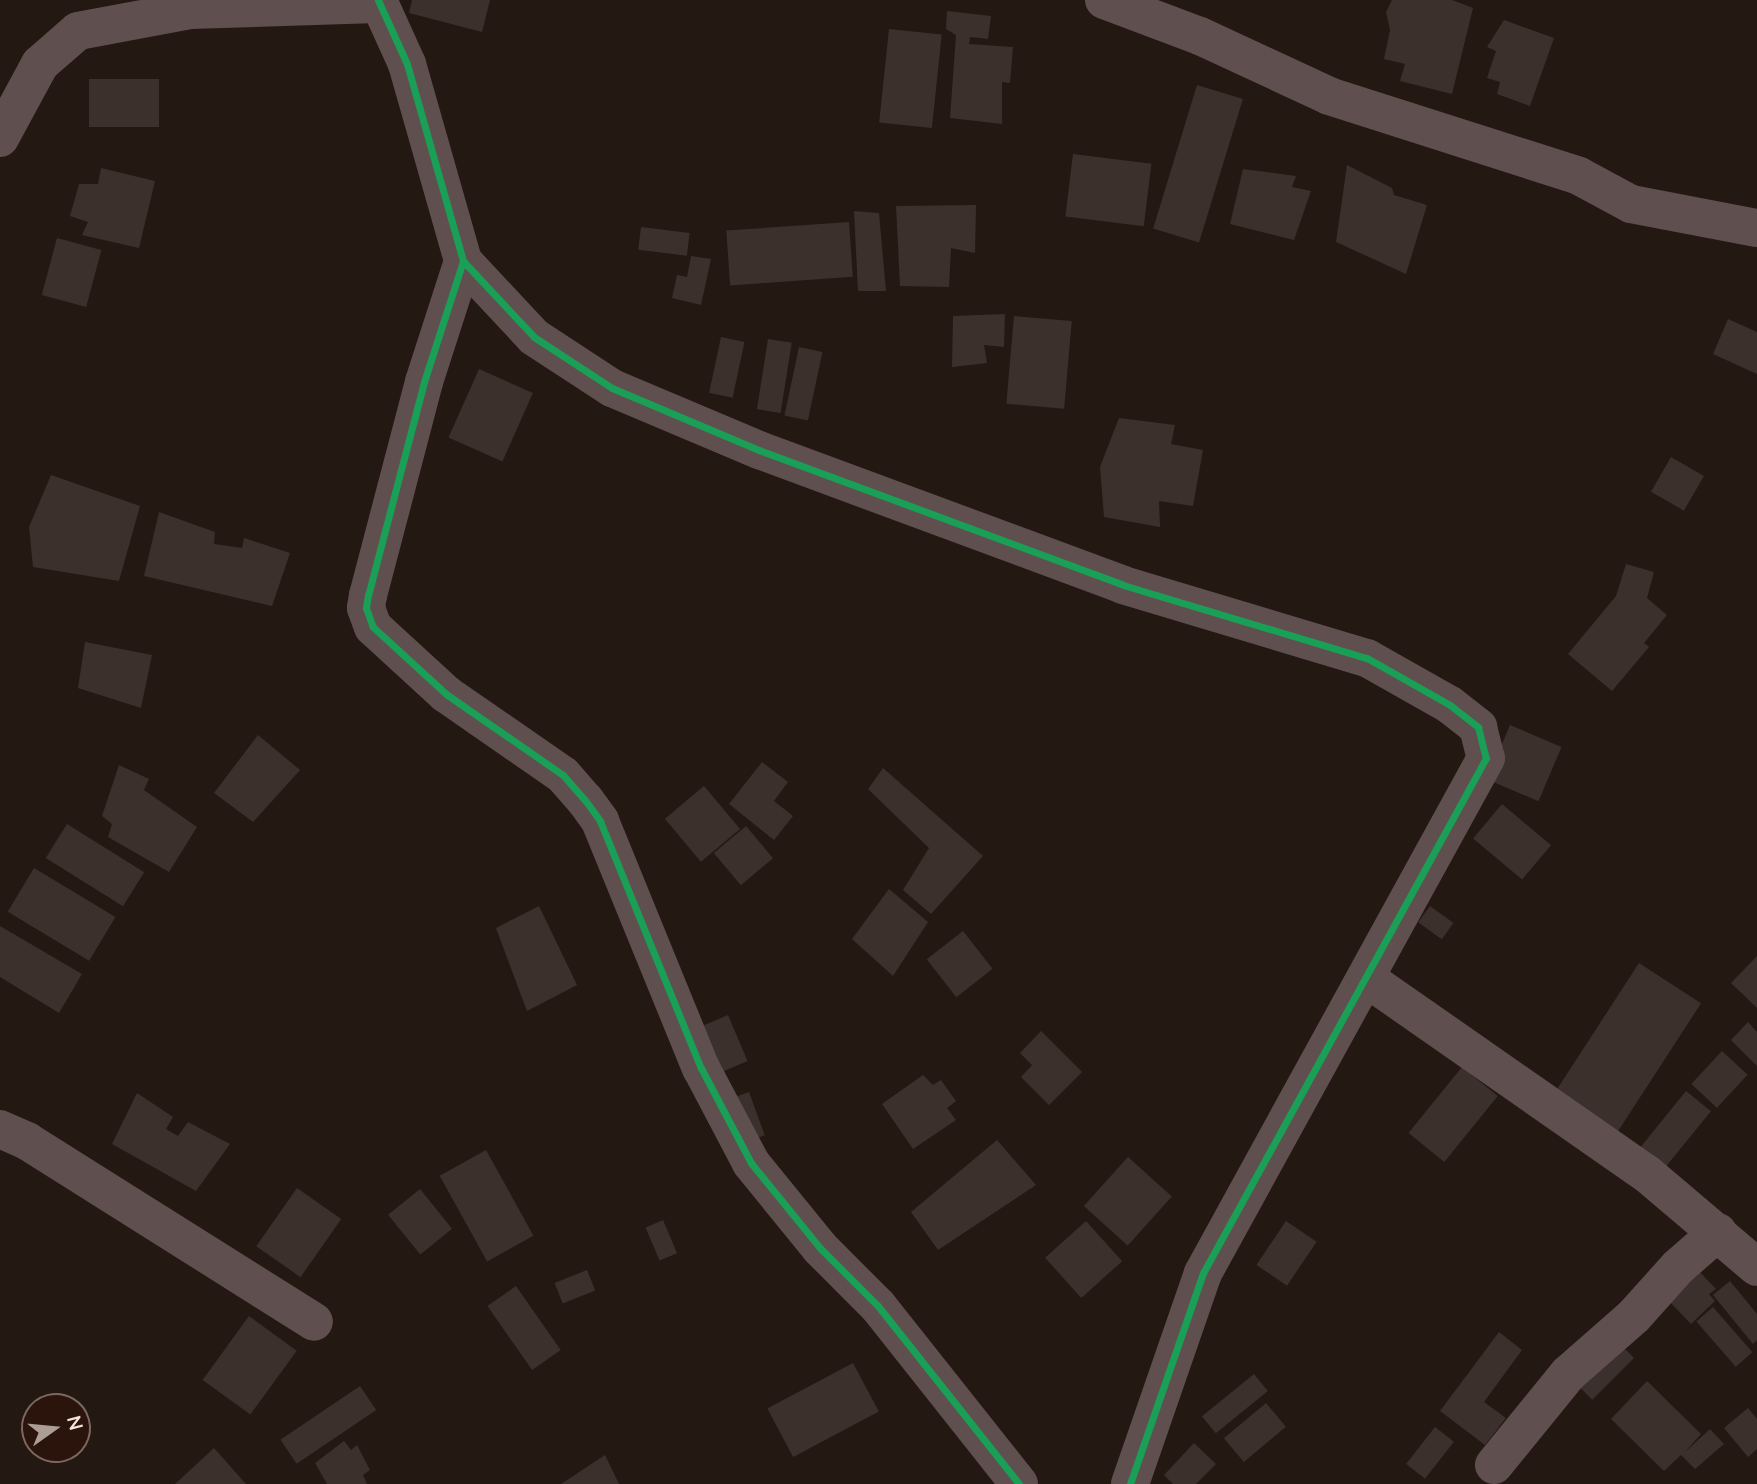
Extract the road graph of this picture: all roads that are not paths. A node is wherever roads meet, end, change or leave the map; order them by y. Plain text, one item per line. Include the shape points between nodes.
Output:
1 (1104, 0) edge
2 (377, 2) edge
3 (0, 138) edge
4 (1757, 228) edge
5 (463, 261) junction
6 (1366, 978) junction
7 (0, 1129) edge
8 (1718, 1232) junction
9 (1757, 1267) edge
10 (314, 1322) dead end
11 (1494, 1465) dead end
12 (1019, 1484) edge
13 (1130, 1484) edge

1 - 4 street via 1200,36 1329,96 1579,176 1631,204
2 - 3 street via 190,10 78,31 40,64
2 - 5 street via 407,64
5 - 6 street via 534,337 612,388 759,450 1123,585 1367,658 1467,715 1478,727 1486,758
5 - 12 street via 424,382 368,595 366,608 373,627 446,694 563,775 585,800 600,821 701,1068 751,1163 820,1248 878,1306
6 - 8 street via 1612,1148
6 - 13 street via 1203,1273
7 - 10 street
8 - 9 street
8 - 11 street via 1678,1267 1634,1317 1568,1374

